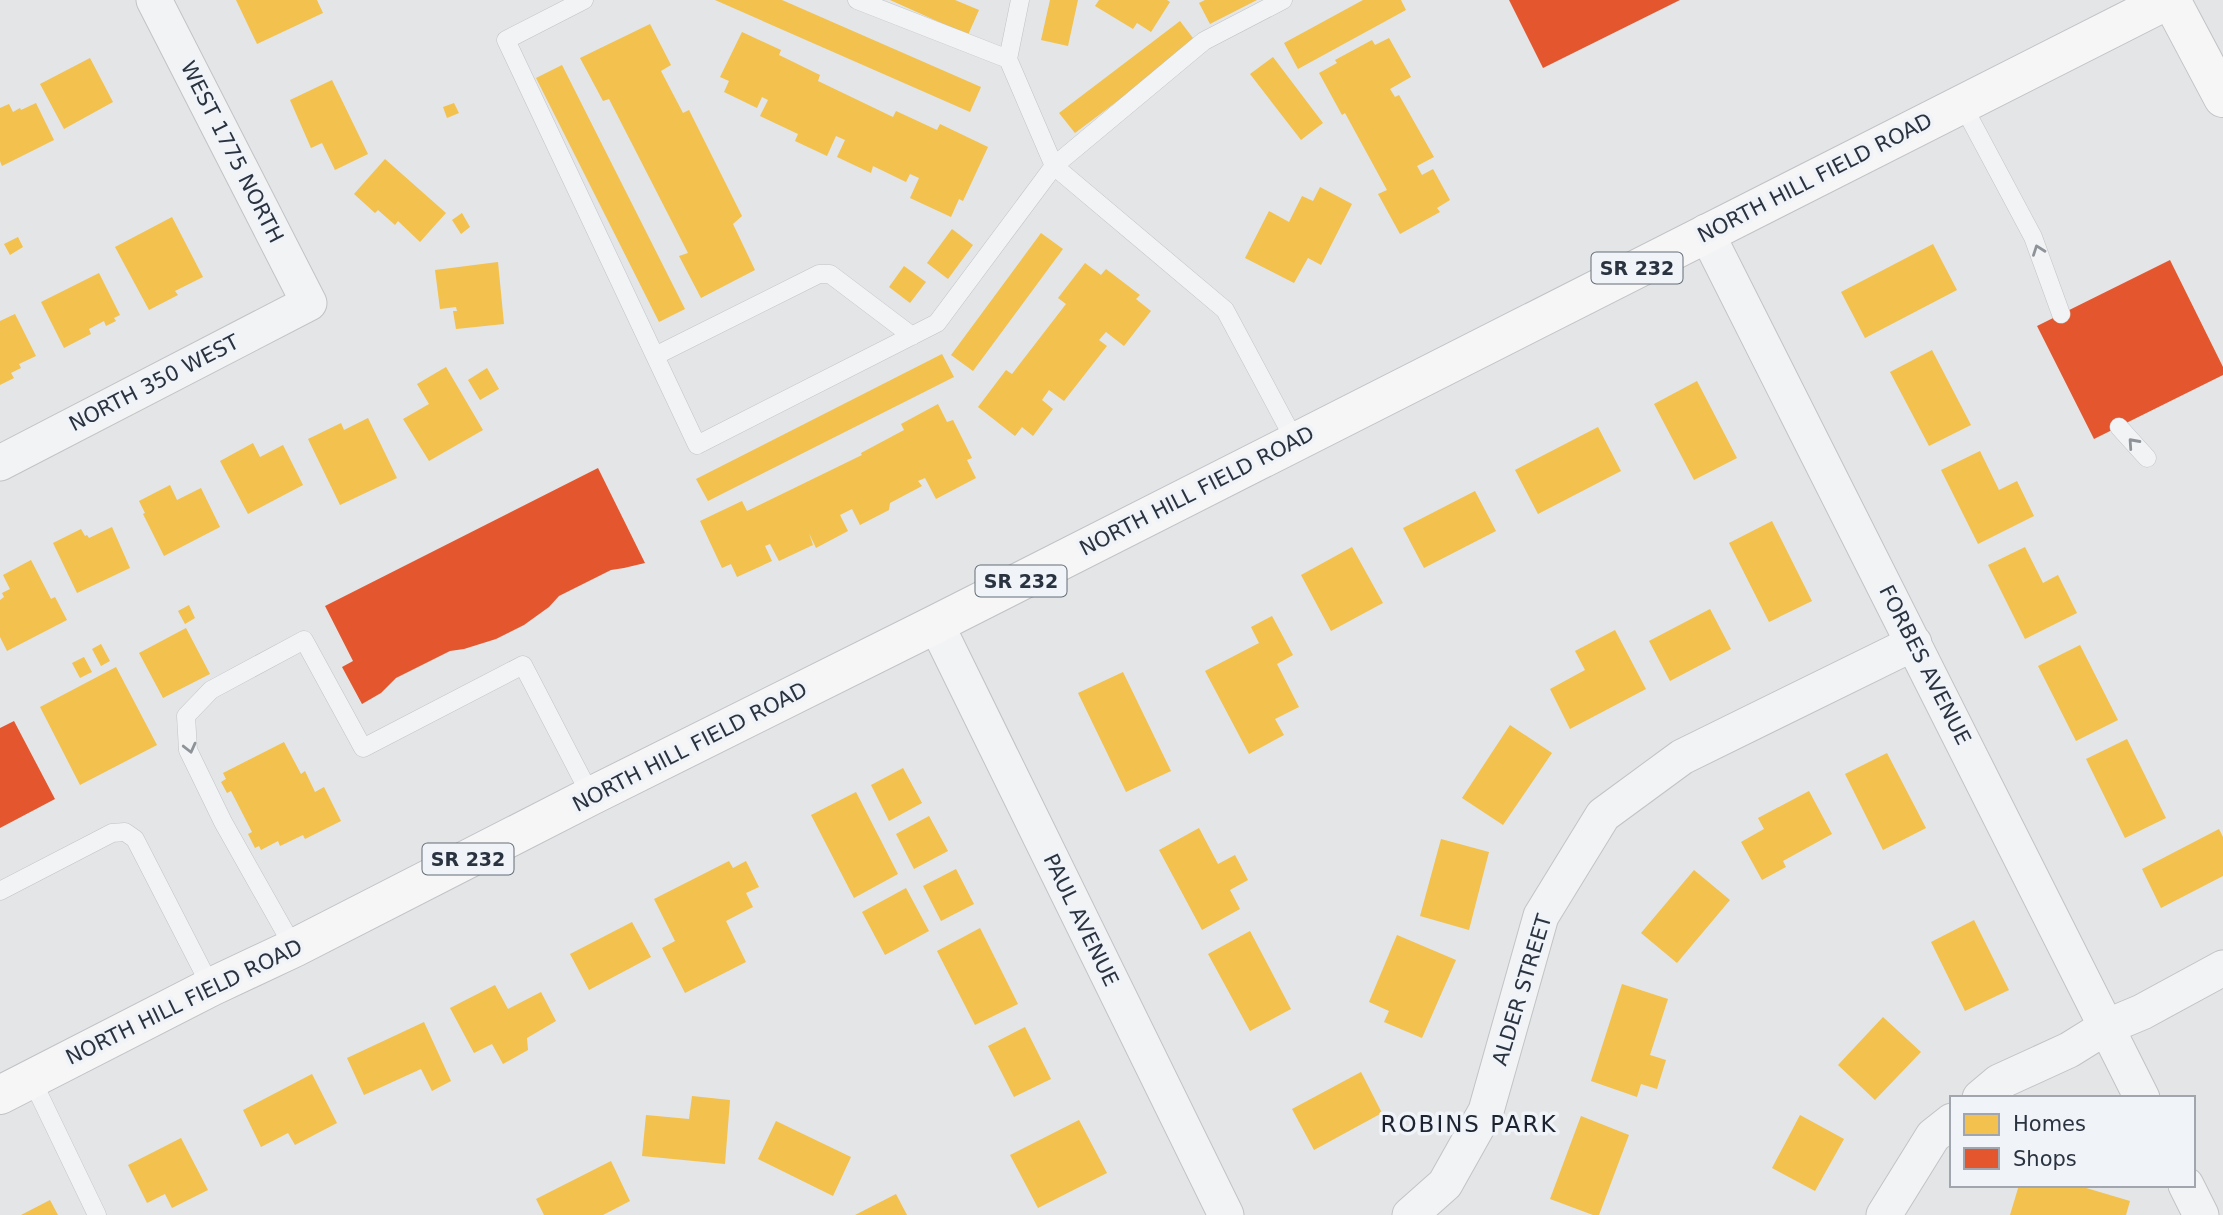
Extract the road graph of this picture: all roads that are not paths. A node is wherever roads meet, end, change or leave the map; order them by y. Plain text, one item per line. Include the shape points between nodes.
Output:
1 (154, 0) edge
2 (584, 0) edge
3 (857, 0) edge
4 (1020, 0) edge
5 (1283, 0) edge
6 (2169, 0) edge
7 (1008, 59) junction
8 (2223, 98) edge
9 (1962, 103) junction
10 (1054, 166) junction
11 (1706, 232) junction
12 (309, 303) joint
13 (2061, 314) dead end
14 (912, 336) junction
15 (655, 356) junction
16 (2119, 427) dead end
17 (1295, 442) junction
18 (2147, 458) dead end
19 (0, 463) edge
20 (936, 624) junction
21 (1914, 643) junction
22 (591, 796) junction
23 (0, 891) edge
24 (294, 948) junction
25 (2223, 968) edge
26 (211, 988) junction
27 (2106, 1027) junction
28 (15, 1086) edge
29 (1982, 1096) edge
30 (2141, 1096) edge
31 (1950, 1123) edge
32 (2187, 1187) edge
33 (97, 1215) edge
34 (1226, 1215) edge
35 (1410, 1215) edge
36 (1884, 1215) edge
37 (2201, 1215) edge

1 - 12 street, WEST 1775 NORTH
2 - 15 lane via 506,40
3 - 7 lane
4 - 7 lane
5 - 10 lane via 1204,41
6 - 8 main road
6 - 9 main road, NORTH HILL FIELD ROAD / SR 232
7 - 10 lane
9 - 11 main road, NORTH HILL FIELD ROAD / SR 232
13 -> 9 lane via 2033,237
10 - 14 lane via 937,323
10 - 17 lane via 1225,310
11 - 17 main road, NORTH HILL FIELD ROAD / SR 232
11 - 21 street, FORBES AVENUE
12 - 19 street, NORTH 350 WEST
14 - 15 lane via 830,274 819,274
14 - 15 lane via 697,445
18 -> 16 lane
17 - 20 main road, NORTH HILL FIELD ROAD / SR 232
20 - 22 main road, NORTH HILL FIELD ROAD / SR 232
20 - 34 street, PAUL AVENUE
21 - 27 street, FORBES AVENUE
21 - 35 street, ALDER STREET via 1682,757 1603,815 1541,916 1486,1111 1445,1184
22 - 24 main road, NORTH HILL FIELD ROAD / SR 232
22 -> 24 lane via 523,665 363,748 304,640 211,690 186,716 188,750
23 - 26 lane via 112,833 125,832 135,839
24 - 26 main road, NORTH HILL FIELD ROAD / SR 232
25 - 27 street
26 - 28 main road, NORTH HILL FIELD ROAD / SR 232
27 - 29 street via 2069,1050 1999,1082
27 - 30 street, FORBES AVENUE
28 - 33 lane
31 - 36 street via 1933,1136
32 - 37 street

